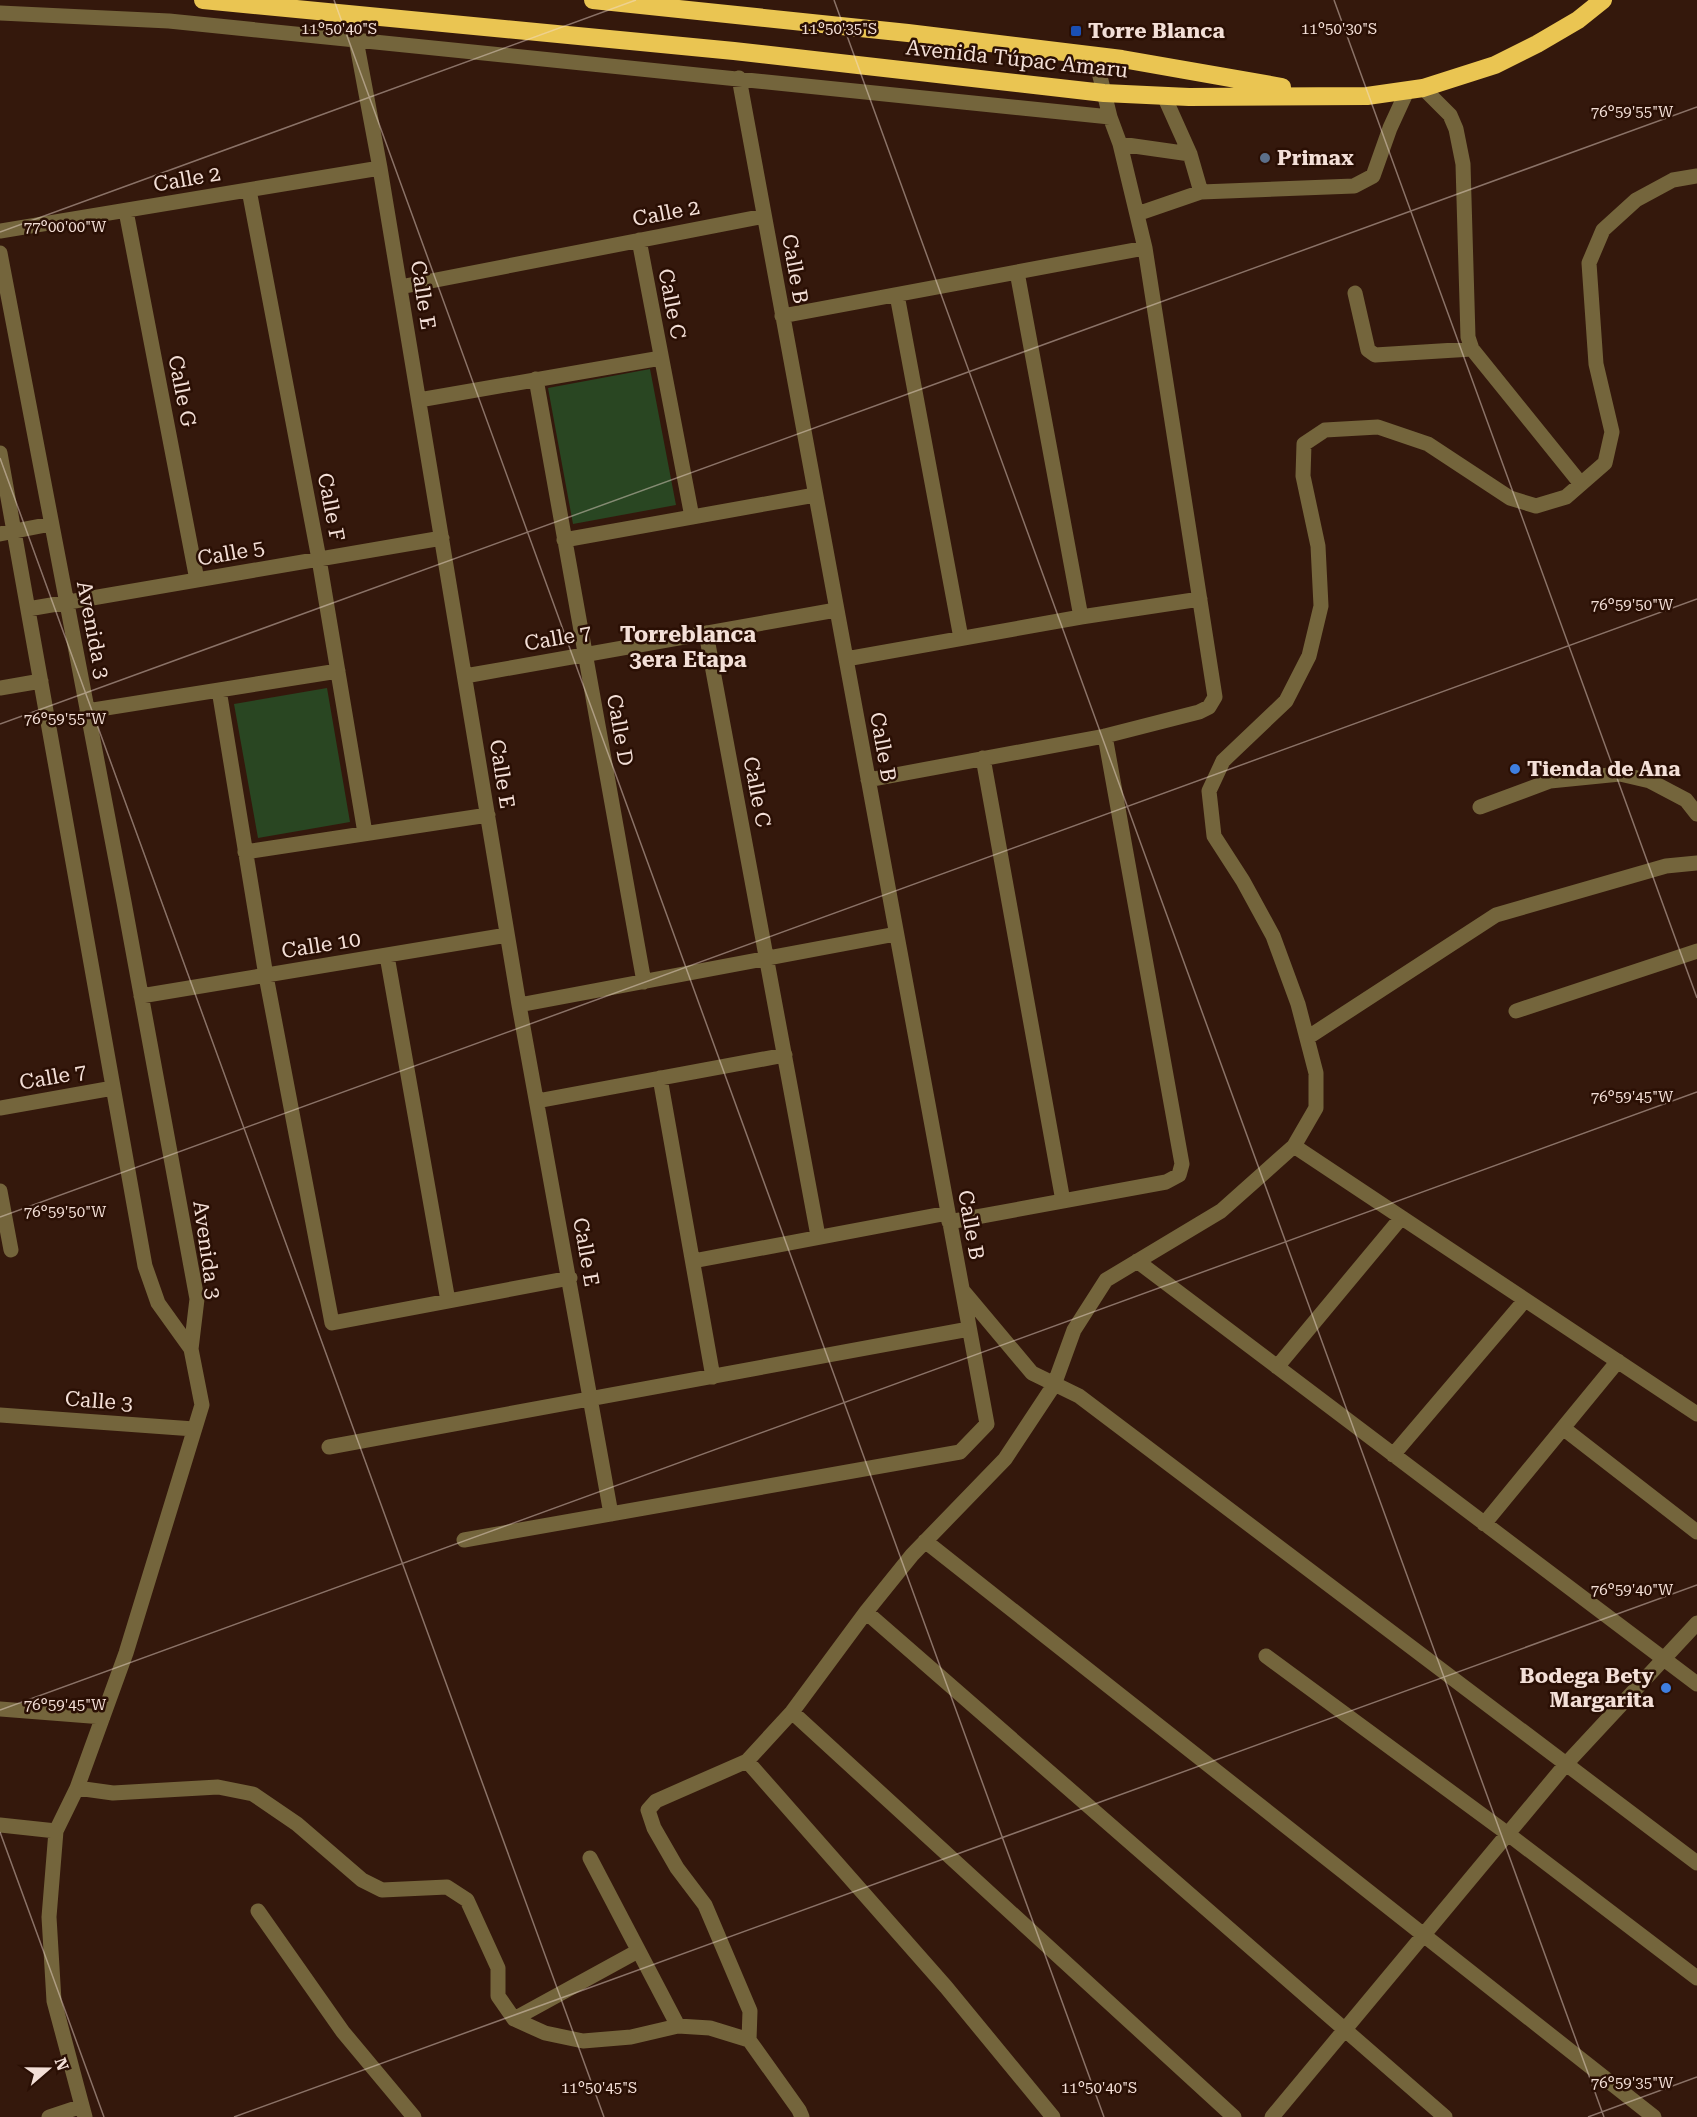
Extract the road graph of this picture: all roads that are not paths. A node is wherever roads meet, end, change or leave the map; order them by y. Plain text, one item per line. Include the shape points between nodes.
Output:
1 (202, 0) edge
2 (593, 0) edge
3 (1603, 0) edge
4 (694, 5) edge
5 (0, 13) edge
6 (356, 40) junction
7 (1095, 56) junction
8 (739, 78) junction
9 (1415, 90) junction
10 (1104, 93) junction
11 (1325, 95) junction
12 (1164, 96) junction
13 (1110, 117) junction
14 (1120, 144) junction
15 (1190, 154) junction
16 (380, 168) junction
17 (1697, 176) edge
18 (249, 190) junction
19 (1201, 192) junction
20 (126, 211) junction
21 (1137, 214) junction
22 (764, 216) junction
23 (0, 231) edge
24 (639, 240) junction
25 (1145, 248) junction
26 (0, 252) edge
27 (1017, 272) junction
28 (400, 287) junction
29 (1354, 293) dead end
30 (897, 295) junction
31 (782, 316) junction
32 (1472, 349) junction
33 (661, 358) junction
34 (536, 379) junction
35 (419, 400) junction
36 (0, 453) edge
37 (1581, 484) junction
38 (815, 495) junction
39 (692, 517) junction
40 (51, 524) junction
41 (7, 532) edge
42 (442, 538) junction
43 (564, 540) junction
44 (319, 559) junction
45 (197, 580) junction
46 (1200, 599) junction
47 (66, 603) junction
48 (28, 609) junction
49 (837, 610) junction
50 (1081, 617) junction
51 (706, 633) junction
52 (961, 638) junction
53 (585, 655) junction
54 (846, 659) junction
55 (338, 671) junction
56 (465, 676) junction
57 (41, 681) junction
58 (0, 688) edge
59 (219, 690) junction
60 (87, 711) junction
61 (1105, 736) junction
62 (983, 758) junction
63 (868, 780) junction
64 (1480, 807) dead end
65 (1697, 814) edge
66 (488, 815) junction
67 (365, 833) junction
68 (245, 852) junction
69 (1697, 863) edge
70 (896, 934) junction
71 (507, 935) junction
72 (1697, 951) edge
73 (387, 956) junction
74 (768, 958) junction
75 (266, 976) junction
76 (644, 982) junction
77 (141, 996) junction
78 (519, 1005) junction
79 (1516, 1011) dead end
80 (1307, 1038) junction
81 (785, 1055) junction
82 (660, 1078) junction
83 (113, 1088) junction
84 (537, 1101) junction
85 (0, 1108) edge
86 (1294, 1146) junction
87 (0, 1191) edge
88 (1063, 1201) junction
89 (948, 1217) junction
90 (1401, 1218) junction
91 (818, 1236) junction
92 (11, 1250) dead end
93 (693, 1261) junction
94 (1137, 1261) junction
95 (570, 1278) junction
96 (962, 1290) junction
97 (1525, 1300) junction
98 (448, 1301) junction
99 (969, 1329) junction
100 (191, 1349) junction
101 (1618, 1361) junction
102 (1277, 1367) junction
103 (713, 1377) junction
104 (1054, 1385) junction
105 (591, 1399) junction
106 (1697, 1414) edge
107 (0, 1415) edge
108 (1563, 1428) junction
109 (194, 1430) junction
110 (329, 1447) dead end
111 (1393, 1455) junction
112 (612, 1514) junction
113 (1484, 1524) junction
114 (1697, 1532) edge
115 (464, 1540) dead end
116 (925, 1541) junction
117 (866, 1612) junction
118 (1697, 1623) edge
119 (1266, 1656) dead end
120 (1663, 1660) junction
121 (1697, 1684) edge
122 (0, 1710) edge
123 (792, 1712) junction
124 (103, 1717) junction
125 (747, 1761) junction
126 (1566, 1764) junction
127 (77, 1788) junction
128 (0, 1825) edge
129 (56, 1831) junction
130 (1508, 1834) junction
131 (590, 1858) dead end
132 (1697, 1863) edge
133 (258, 1911) dead end
134 (1423, 1936) junction
135 (638, 1951) junction
136 (1697, 1978) edge
137 (514, 2019) junction
138 (678, 2026) junction
139 (1344, 2030) junction
140 (749, 2040) junction
141 (83, 2112) edge
142 (1277, 2115) edge
143 (49, 2117) edge
144 (414, 2117) edge
145 (802, 2117) edge
146 (1053, 2117) edge
147 (1234, 2117) edge
148 (1445, 2117) edge
149 (1654, 2117) edge

1 - 10 highway, Avenida Túpac Amaru via 734,51
2 - 4 highway, Avenida Túpac Amaru
3 - 9 highway, Avenida Túpac Amaru via 1527,50 1495,65
4 - 7 highway, Avenida Túpac Amaru
5 - 6 street via 169,21
6 - 8 street
6 - 16 street, Calle E
7 - 10 street
7 - 11 highway, Avenida Túpac Amaru
8 - 13 street
8 - 22 street, Calle B
9 - 11 highway, Avenida Túpac Amaru via 1367,96
9 - 19 street via 1390,128 1373,176 1354,186
9 - 32 street via 1450,115 1456,129 1463,164 1468,337
10 - 12 highway, Avenida Túpac Amaru
10 - 13 street
11 - 12 highway, Avenida Túpac Amaru
12 - 15 street
13 - 14 street
14 - 15 street
14 - 21 street
15 - 19 street
16 - 18 street, Calle 2
16 - 28 street, Calle E
17 - 37 street via 1672,180 1636,200 1603,230 1589,263 1596,364 1612,432 1605,463
18 - 20 street, Calle 2
18 - 44 street, Calle F
19 - 21 street
20 - 23 street, Calle 2
20 - 45 street, Calle G
21 - 25 street
22 - 24 street, Calle 2
22 - 31 street, Calle B
24 - 28 street, Calle 2
24 - 33 street, Calle C
25 - 27 street
25 - 46 street
26 - 40 street, Avenida 3
27 - 30 street
27 - 50 street
28 - 35 street, Calle E
29 - 32 street via 1368,350 1375,355
30 - 31 street
30 - 52 street
31 - 38 street, Calle B
32 - 37 street
33 - 34 street
33 - 39 street, Calle C
34 - 35 street
34 - 43 street, Calle D
35 - 42 street, Calle E
36 - 41 street
37 - 80 street via 1566,497 1536,506 1510,498 1428,444 1378,427 1325,430 1304,444 1303,476 1318,546 1321,606 1309,656 1286,701 1223,761 1209,791 1214,836 1273,936
38 - 39 street
38 - 49 street, Calle B
39 - 43 street
40 - 41 street
40 - 47 street, Avenida 3
41 - 48 street
42 - 44 street, Calle 5
42 - 56 street, Calle E
43 - 53 street, Calle D
44 - 45 street, Calle 5
44 - 55 street, Calle F
45 - 47 street, Calle 5
46 - 50 street
46 - 61 street via 1215,697 1209,707
47 - 48 street, Calle 5
47 - 60 street, Avenida 3
48 - 57 street
49 - 51 street, Calle 7
49 - 54 street, Calle B
50 - 52 street
51 - 53 street, Calle 7
51 - 74 street, Calle C
52 - 54 street
53 - 56 street, Calle 7
53 - 76 street, Calle D
54 - 63 street, Calle B
55 - 59 street
55 - 67 street, Calle F
56 - 66 street, Calle E
57 - 58 street
57 - 83 street
59 - 60 street
59 - 68 street
60 - 77 street, Avenida 3
61 - 62 street
61 - 88 street via 1182,1164 1179,1174 1166,1182
62 - 63 street
62 - 88 street
63 - 70 street, Calle B
64 - 65 street via 1550,781 1620,774 1650,781 1686,800
66 - 67 street
66 - 71 street, Calle E
67 - 68 street
68 - 75 street
69 - 80 street via 1666,866 1496,915
70 - 74 street
70 - 89 street, Calle B
71 - 73 street, Calle 10
71 - 78 street, Calle E
72 - 79 street
73 - 75 street, Calle 10
73 - 98 street
74 - 76 street
74 - 81 street, Calle C
75 - 77 street, Calle 10
75 - 98 street via 332,1323
76 - 78 street
77 - 100 street, Avenida 3 via 196,1299
78 - 84 street, Calle E
80 - 86 street via 1316,1073 1316,1108
81 - 82 street
81 - 91 street, Calle C
82 - 84 street
82 - 93 street
83 - 85 street, Calle 7
83 - 100 street via 145,1266 158,1303
84 - 95 street, Calle E
86 - 90 street
86 - 94 street via 1221,1211
87 - 92 street
88 - 89 street
89 - 91 street
89 - 96 street, Calle B
90 - 97 street
90 - 102 street
91 - 93 street
93 - 103 street
94 - 102 street
94 - 104 street via 1106,1280 1074,1330
95 - 98 street
95 - 105 street, Calle E
96 - 99 street, Calle B
96 - 104 street via 1032,1373
97 - 101 street
97 - 111 street
99 - 103 street
99 - 112 street, Calle B via 987,1424 960,1452
100 - 109 street via 201,1405
101 - 106 street
101 - 108 street
102 - 111 street
103 - 105 street
104 - 116 street via 1005,1459
104 - 126 street via 1079,1396
105 - 110 street
105 - 112 street, Calle E
107 - 109 street, Calle 3
108 - 113 street
108 - 114 street
109 - 124 street
111 - 113 street
112 - 115 street
113 - 120 street
116 - 117 street
116 - 134 street
117 - 123 street
117 - 139 street
118 - 120 street
119 - 130 street
120 - 121 street
120 - 126 street
122 - 124 street
123 - 125 street
123 - 147 street
124 - 127 street
125 - 140 street via 656,1801 648,1810 676,1868 705,1905 750,2011
125 - 146 street via 946,1987
126 - 130 street
126 - 132 street
127 - 129 street
127 - 137 street via 113,1793 218,1787 253,1794 297,1824 362,1880 382,1890 447,1887 467,1900 480,1924 498,1968 498,1996
128 - 129 street
129 - 141 street via 49,1917 54,2001
130 - 134 street
130 - 136 street
131 - 135 street
133 - 144 street via 343,2032
134 - 139 street
134 - 149 street
135 - 137 street
135 - 138 street
137 - 138 street via 545,2033 583,2041 631,2037
138 - 140 street via 710,2028
139 - 142 street
139 - 148 street
140 - 145 street
141 - 143 street

